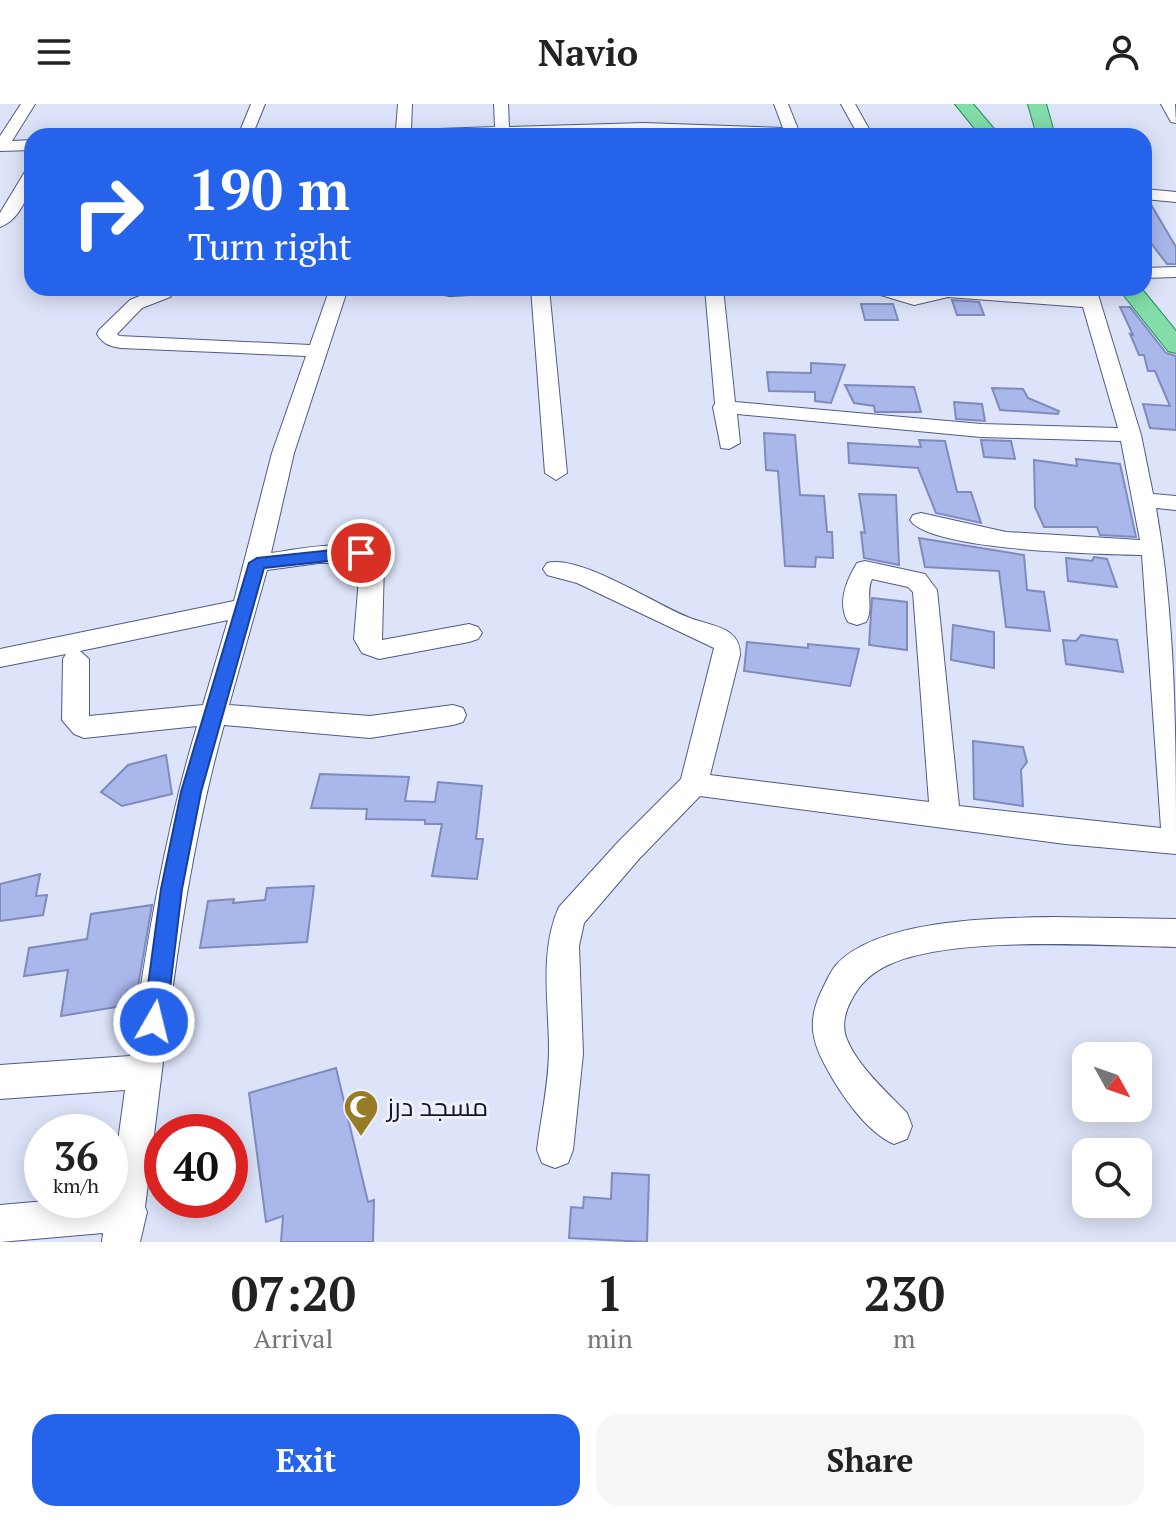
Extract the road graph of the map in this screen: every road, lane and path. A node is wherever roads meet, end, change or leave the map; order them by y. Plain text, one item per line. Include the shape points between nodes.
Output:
1 (28, 104) edge
2 (258, 104) edge
3 (405, 104) edge
4 (501, 104) edge
5 (781, 104) edge
6 (848, 104) edge
7 (964, 104) edge
8 (1037, 104) edge
9 (1168, 104) edge
10 (1176, 119) edge
11 (248, 128) edge
12 (396, 128) edge
13 (502, 128) edge
14 (568, 128) edge
15 (621, 128) edge
16 (790, 128) edge
17 (862, 128) edge
18 (984, 128) edge
19 (1044, 128) edge
20 (24, 145) edge
21 (1, 146) edge
22 (24, 187) edge
23 (1152, 195) edge
24 (1176, 197) edge
25 (0, 222) edge
26 (1176, 272) edge
27 (1152, 273) edge
28 (156, 296) edge
29 (336, 296) edge
30 (541, 296) edge
31 (715, 296) edge
32 (902, 296) edge
33 (931, 296) edge
34 (1087, 296) edge
35 (1135, 296) edge
36 (1176, 346) edge
37 (318, 351) junction
38 (723, 407) junction
39 (1130, 435) junction
40 (729, 443) dead end
41 (556, 473) dead end
42 (1145, 500) junction
43 (1176, 503) edge
44 (921, 520) dead end
45 (1153, 548) junction
46 (257, 563) junction
47 (555, 569) dead end
48 (244, 608) junction
49 (857, 616) dead end
50 (469, 633) dead end
51 (0, 658) edge
52 (76, 659) dead end
53 (212, 714) junction
54 (453, 715) dead end
55 (694, 784) junction
56 (945, 816) junction
57 (1176, 839) edge
58 (1176, 933) edge
59 (147, 1072) junction
60 (0, 1082) edge
61 (894, 1126) dead end
62 (555, 1150) dead end
63 (0, 1224) edge
64 (124, 1227) edge

1 - 21 street
2 - 11 street
3 - 12 street
4 - 13 street
5 - 16 street
6 - 17 street
7 - 18 main road
8 - 19 main road
9 - 10 street
14 - 15 street
20 - 21 street
22 - 25 street
23 - 24 street
26 - 27 street
28 - 37 street via 136,304 106,334 121,342
29 - 37 street
30 - 41 street
31 - 38 street
32 - 33 street
34 - 39 street
35 - 36 main road
37 - 46 street via 283,453
38 - 39 street via 957,429
38 - 40 street
39 - 42 street
42 - 43 street
42 - 45 street
44 - 45 street via 988,539
45 - 57 street
46 - 48 street
46 - 50 street via 333,554 369,557 367,639 379,650
47 - 55 street via 585,577 720,638 727,646
48 - 51 street
48 - 53 street
49 - 56 street via 856,586 865,569 916,580 925,590
52 - 53 street via 75,720 80,726
53 - 54 street via 370,727
53 - 59 street via 171,889
55 - 56 street
55 - 62 street via 570,917 563,946 566,1054
56 - 57 street via 1065,832
58 - 61 street via 1010,932 921,940 849,974 832,1003 827,1035 851,1075
59 - 60 street
59 - 64 street
63 - 64 street

